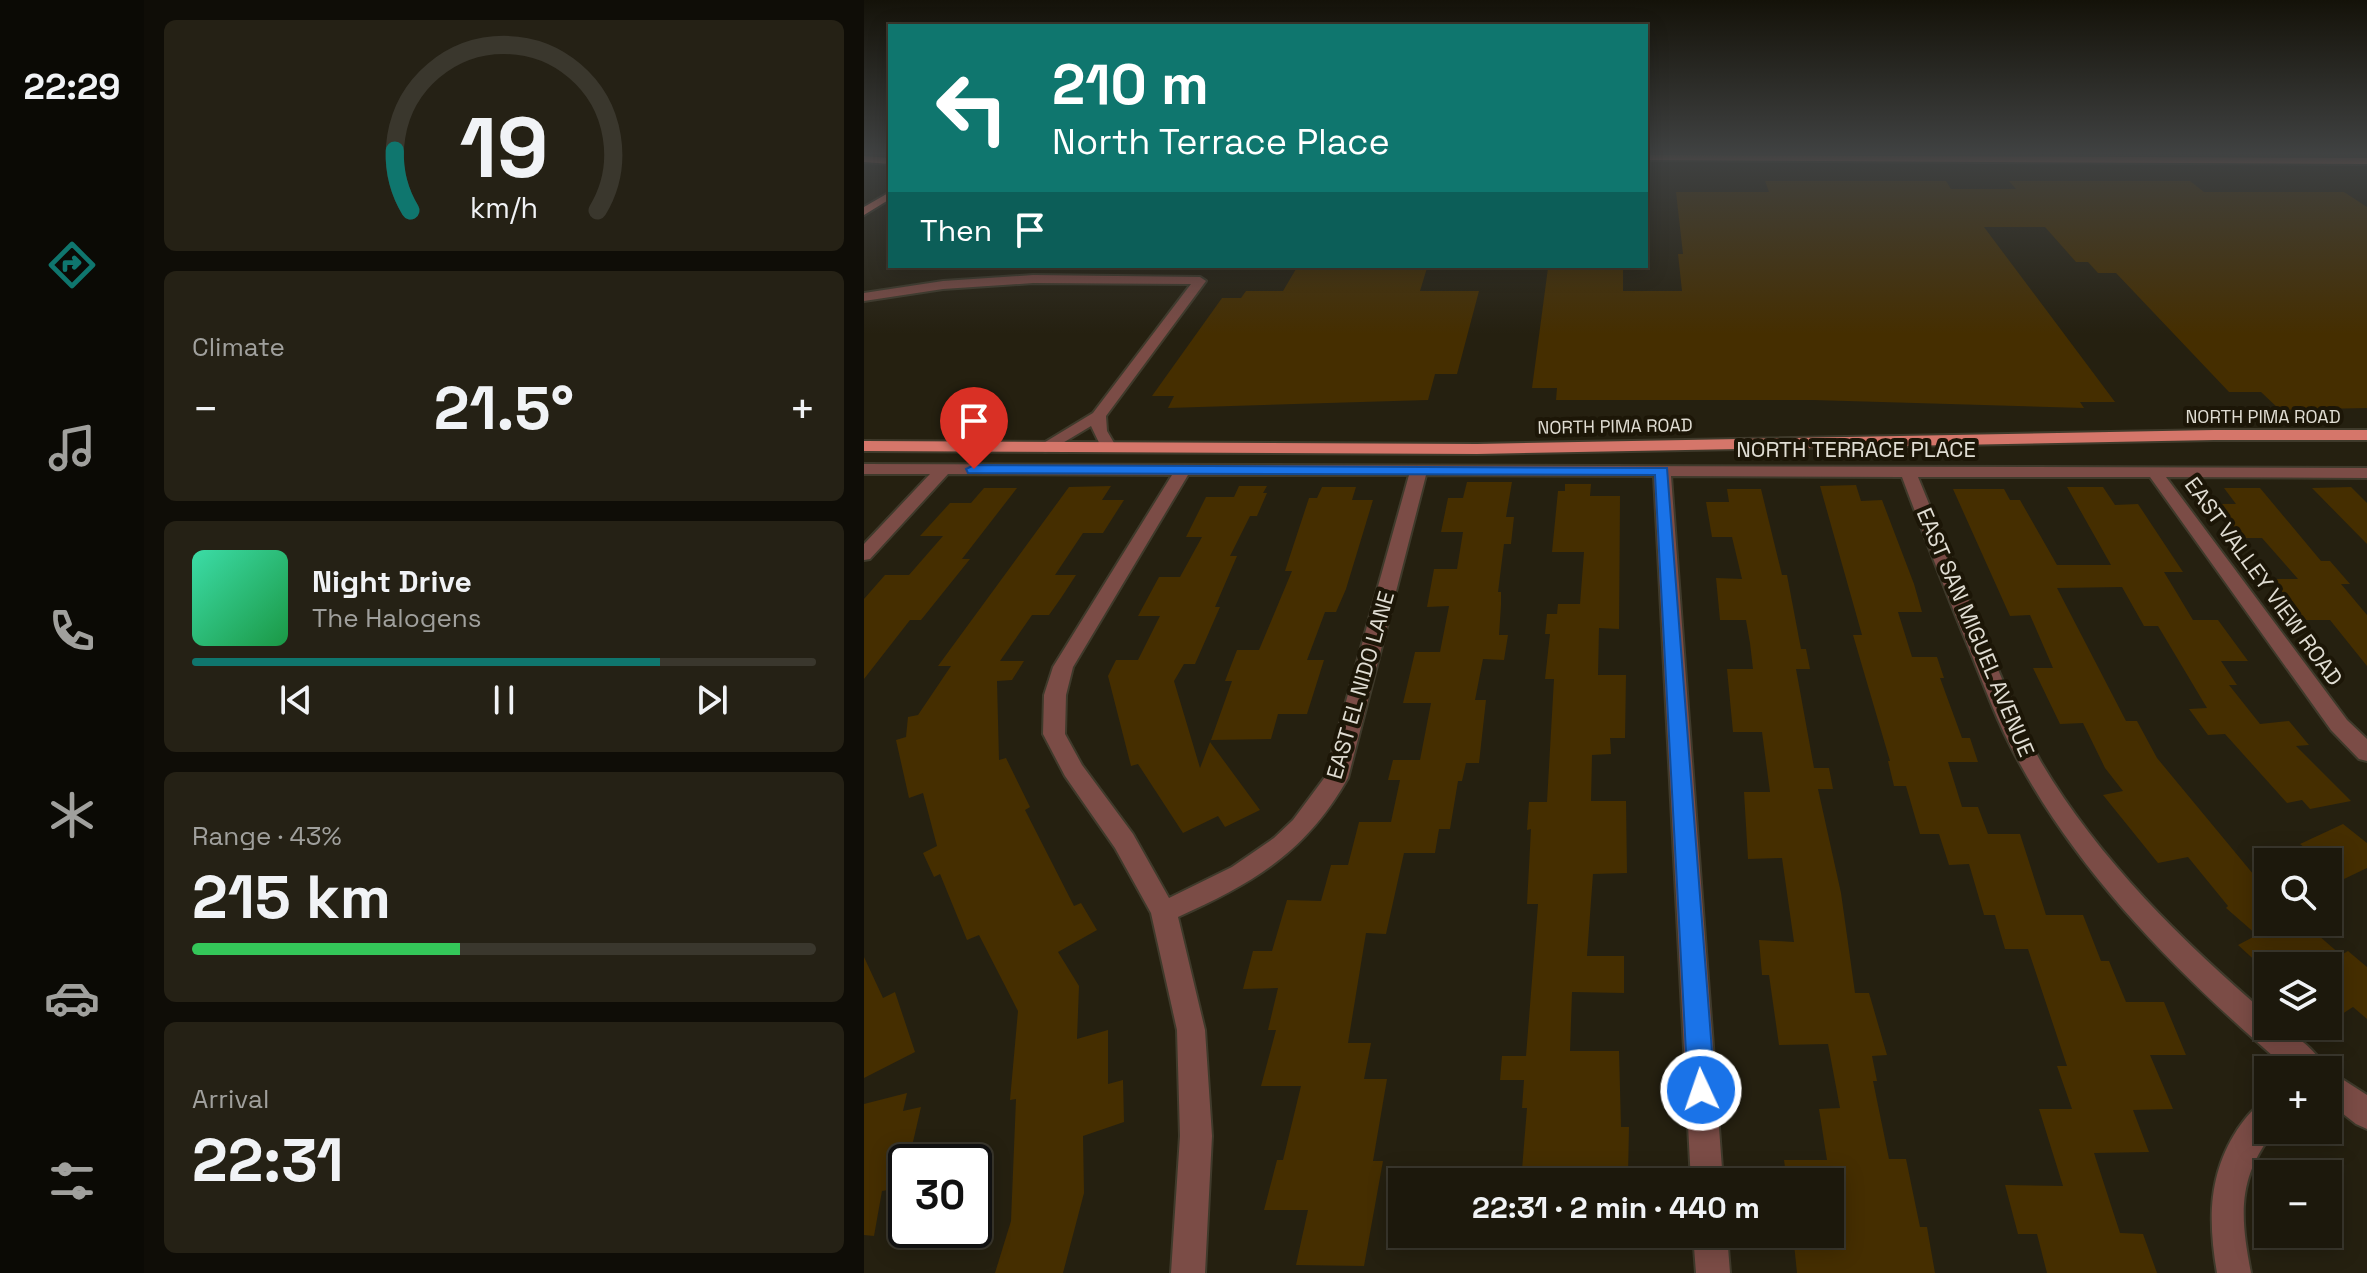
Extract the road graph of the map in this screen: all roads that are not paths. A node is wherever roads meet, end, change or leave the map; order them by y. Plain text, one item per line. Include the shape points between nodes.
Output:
1 (864, 297) edge
2 (1098, 416) junction
3 (2367, 435) edge
4 (864, 446) edge
5 (1045, 447) junction
6 (1109, 448) junction
7 (864, 469) edge
8 (944, 469) junction
9 (1419, 470) junction
10 (1182, 471) junction
11 (1662, 471) junction
12 (1908, 471) junction
13 (2154, 472) junction
14 (2367, 473) edge
15 (864, 555) edge
16 (2367, 753) edge
17 (1164, 912) junction
18 (2295, 1056) edge
19 (2342, 1095) edge
20 (2367, 1114) edge
21 (2254, 1131) edge
22 (1706, 1168) edge
23 (1711, 1248) edge
24 (1188, 1273) edge
25 (1713, 1273) edge
26 (2234, 1273) edge

1 - 2 street via 1033,279 1200,281
2 - 5 street
2 - 6 street
3 - 6 main road, NORTH PIMA ROAD via 1477,449
4 - 5 main road, NORTH PIMA ROAD
5 - 6 main road, NORTH PIMA ROAD
7 - 8 street, NORTH TERRACE PLACE
8 - 10 street, NORTH TERRACE PLACE
8 - 15 street
9 - 10 street, NORTH TERRACE PLACE
9 - 11 street, NORTH TERRACE PLACE
9 - 17 street, EAST EL NIDO LANE via 1336,778 1316,813 1249,871
10 - 17 street via 1077,641 1055,695 1054,734
11 - 12 street, NORTH TERRACE PLACE
11 - 22 street
12 - 13 street, NORTH TERRACE PLACE
12 - 18 street, EAST SAN MIGUEL AVENUE via 2005,713 2038,777 2141,913
13 - 14 street, NORTH TERRACE PLACE
13 - 16 street, EAST VALLEY VIEW ROAD via 2339,725
17 - 24 street via 1191,1030 1196,1136
19 - 20 street, EAST SAN MIGUEL AVENUE
21 - 26 street via 2226,1192
23 - 25 street

